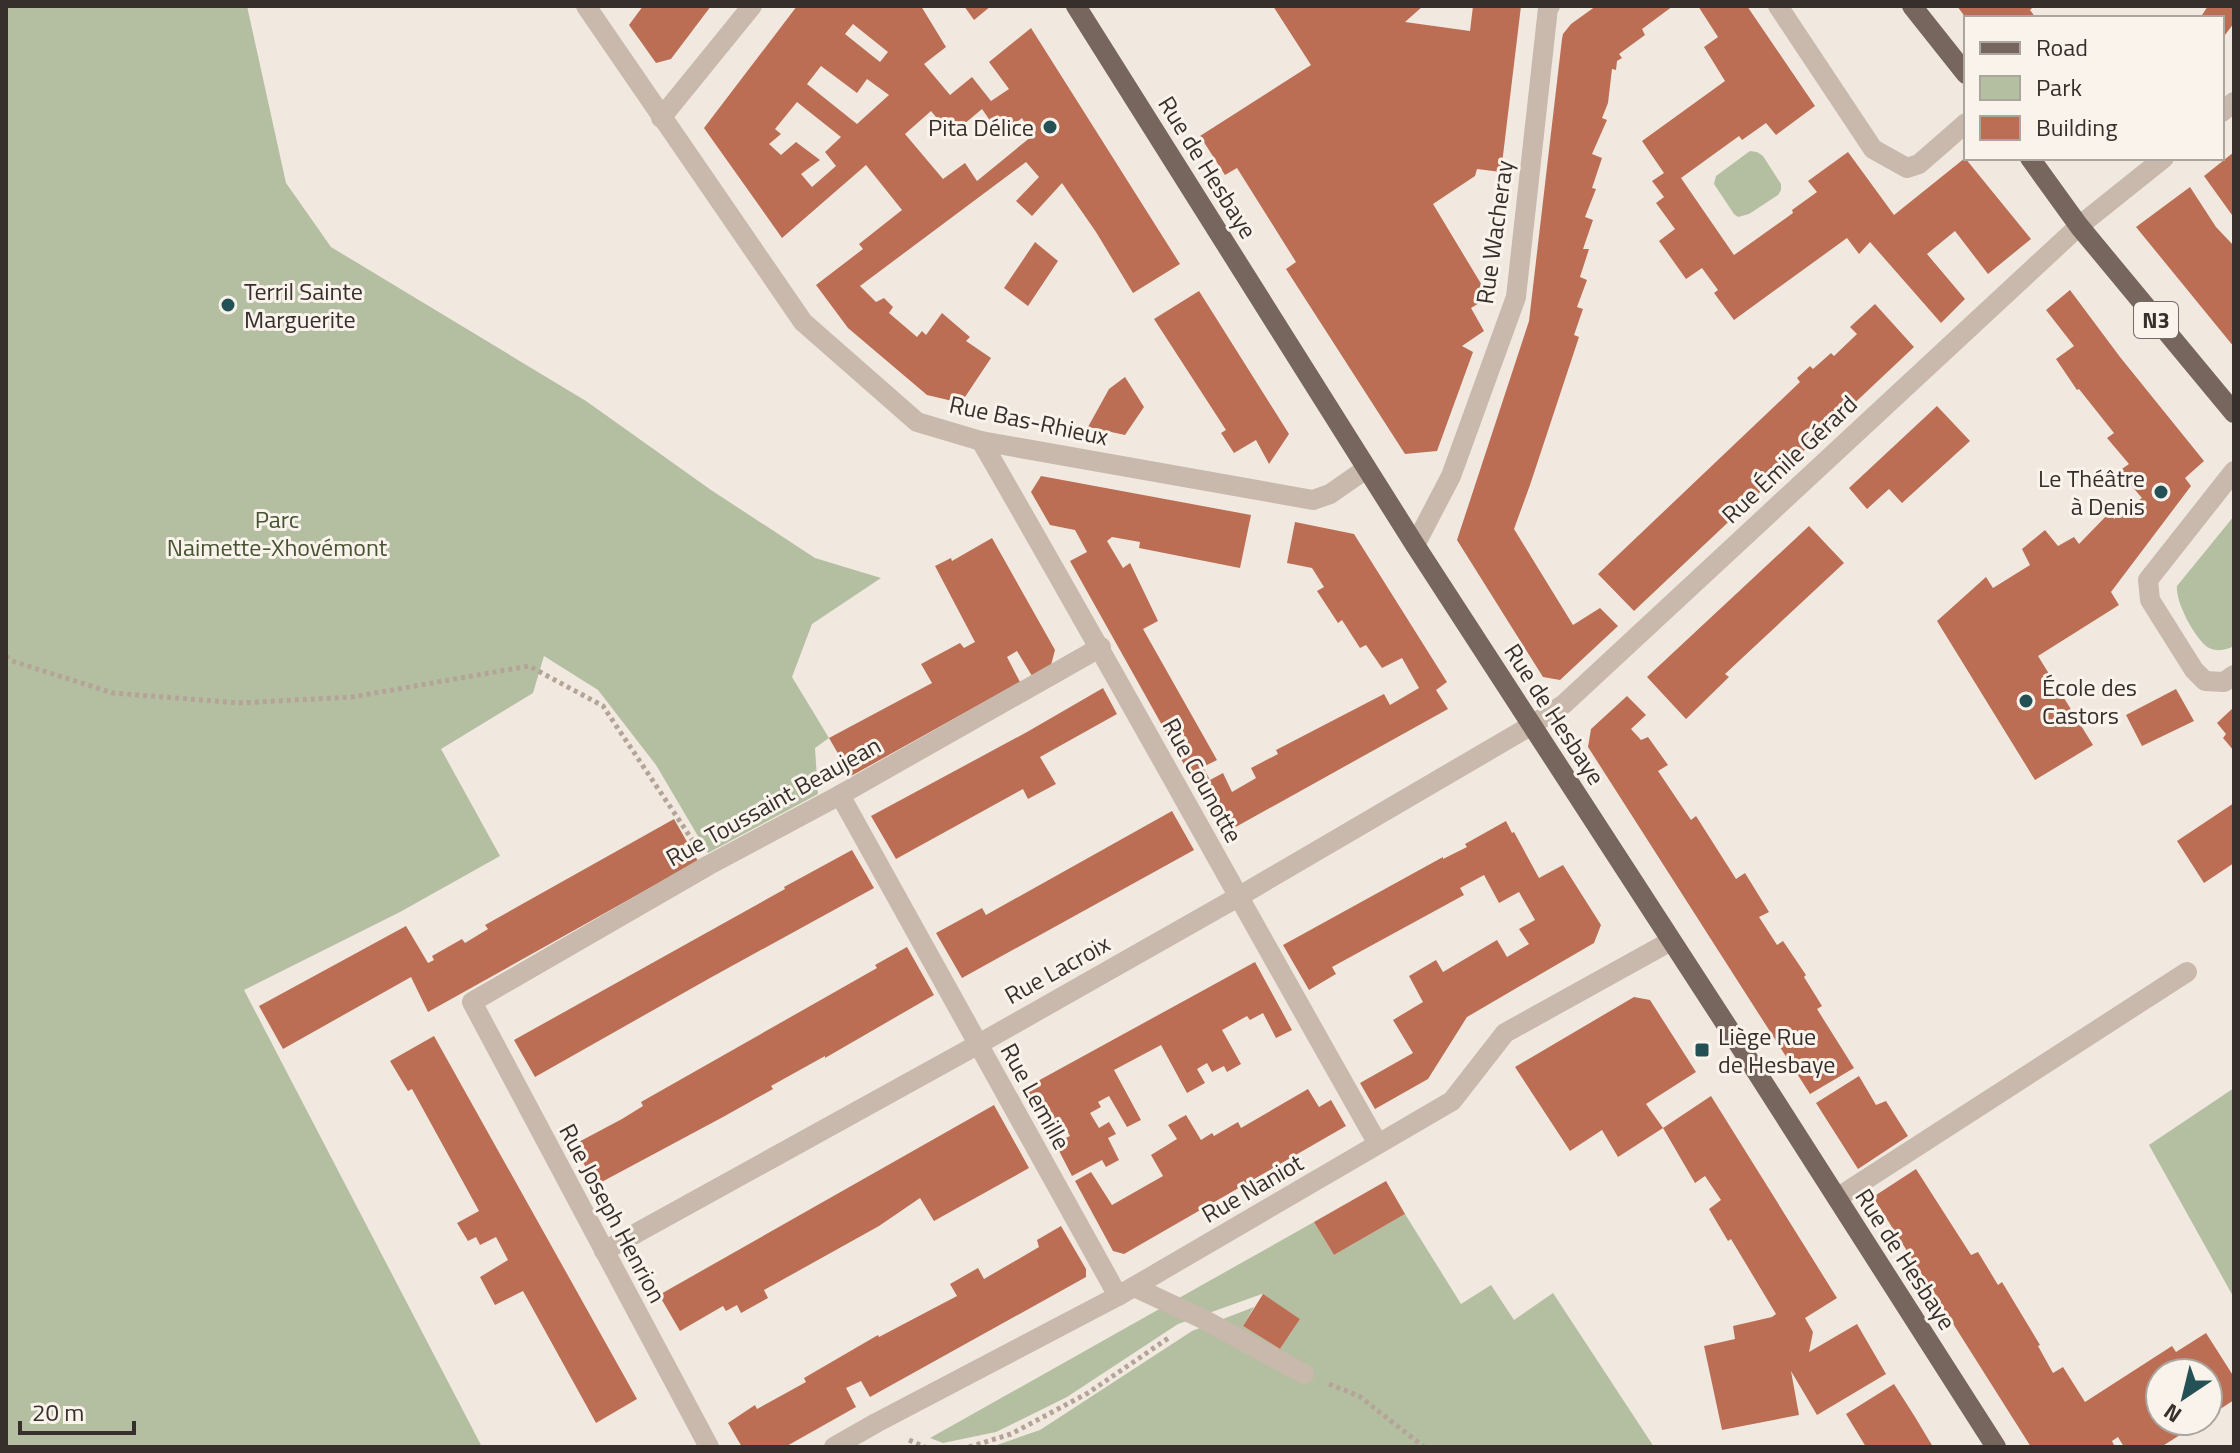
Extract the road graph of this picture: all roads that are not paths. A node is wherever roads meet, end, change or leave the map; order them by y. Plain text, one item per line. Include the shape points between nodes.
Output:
1 (586, 6) edge
2 (752, 6) edge
3 (1076, 6) edge
4 (1550, 6) edge
5 (1778, 6) edge
6 (1912, 6) edge
7 (1964, 71) edge
8 (661, 118) junction
9 (1964, 125) edge
10 (2031, 160) edge
11 (2162, 160) edge
12 (2079, 226) junction
13 (2234, 413) edge
14 (981, 441) junction
15 (1366, 469) junction
16 (2234, 471) edge
17 (1415, 545) junction
18 (1101, 647) junction
19 (2234, 675) edge
20 (1532, 725) junction
21 (840, 795) junction
22 (1238, 897) junction
23 (1671, 941) junction
24 (2187, 972) dead end
25 (472, 1002) joint
26 (977, 1045) junction
27 (1378, 1144) junction
28 (1837, 1198) junction
29 (604, 1251) junction
30 (1126, 1292) junction
31 (1304, 1374) road end
32 (709, 1447) edge
33 (834, 1447) edge
34 (1996, 1447) edge

1 - 8 street, Rue Bas-Rhieux
2 - 8 street
3 - 15 main road, Rue de Hesbaye
4 - 17 street, Rue Wacheray via 1516,297 1451,476
5 - 9 street via 1873,149 1907,168 1919,164
6 - 7 main road
8 - 14 street, Rue Bas-Rhieux via 803,322 917,422
10 - 12 main road, N3
11 - 12 street, Rue Émile Gérard
12 - 13 main road, N3
12 - 20 street, Rue Émile Gérard via 1574,697
14 - 15 street, Rue Bas-Rhieux via 1313,500
14 - 18 street, Rue Counotte
15 - 17 main road, Rue de Hesbaye
16 - 19 street via 2148,580 2150,600 2194,670 2205,681 2224,682
17 - 20 main road, Rue de Hesbaye
18 - 21 street, Rue Toussaint Beaujean
18 - 22 street, Rue Counotte
20 - 22 street, Rue Lacroix
20 - 23 main road, Rue de Hesbaye
21 - 25 street, Rue Toussaint Beaujean
21 - 26 street, Rue Lemille
22 - 26 street, Rue Lacroix
22 - 27 street, Rue Counotte
23 - 27 street, Rue Naniot via 1505,1033 1452,1101
23 - 28 main road, Rue de Hesbaye
24 - 28 street
25 - 29 street, Rue Joseph Henrion
26 - 29 street, Rue Lacroix
26 - 30 street, Rue Lemille
27 - 30 street, Rue Naniot
28 - 34 main road, Rue de Hesbaye
29 - 32 street, Rue Joseph Henrion
30 - 31 street via 1203,1319
30 - 33 street, Rue Naniot

